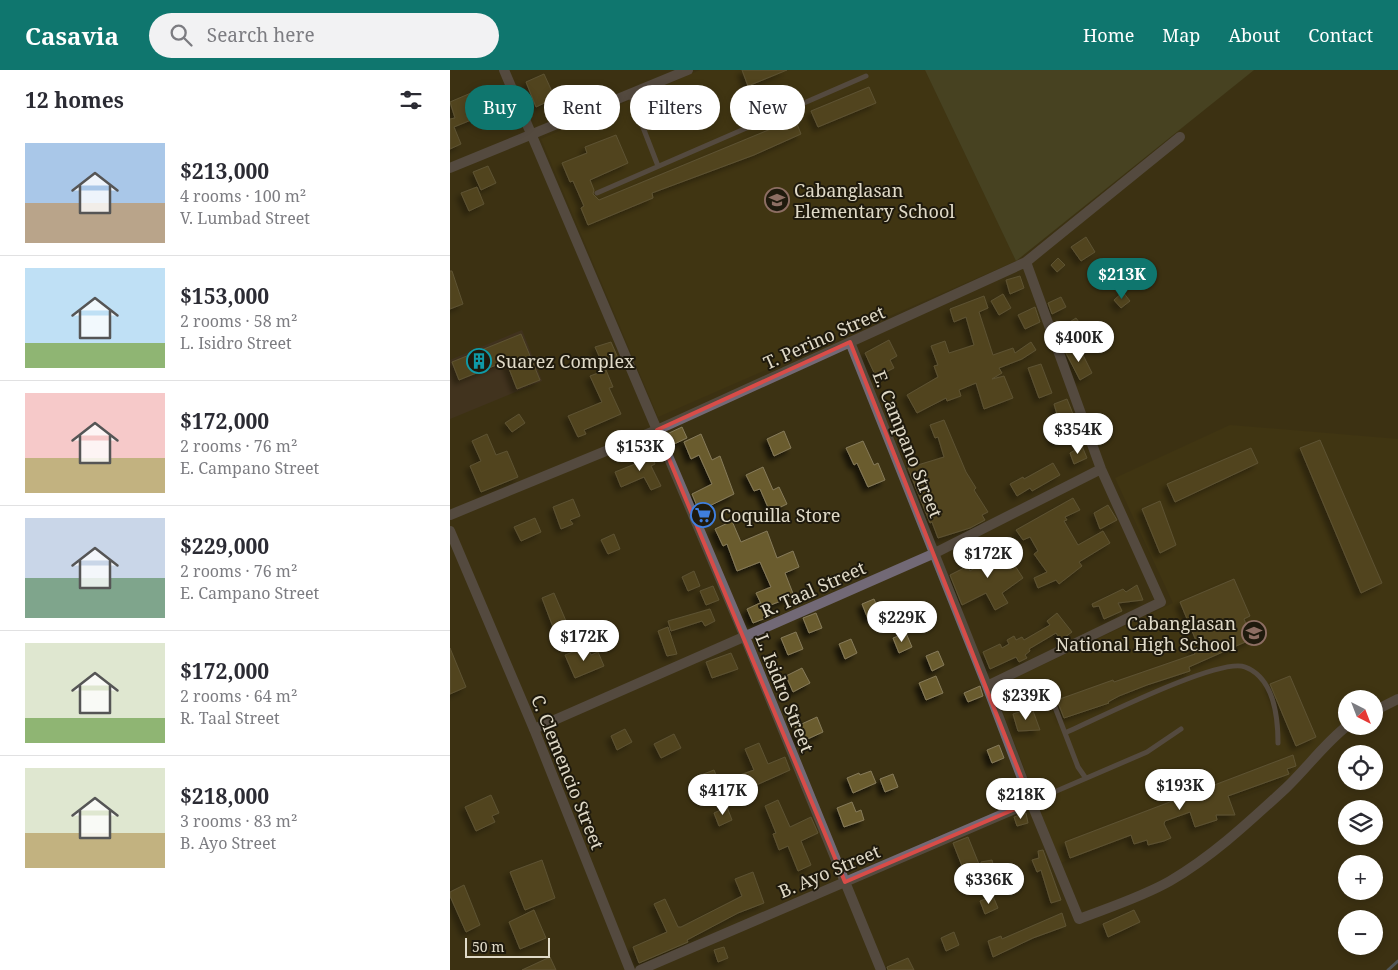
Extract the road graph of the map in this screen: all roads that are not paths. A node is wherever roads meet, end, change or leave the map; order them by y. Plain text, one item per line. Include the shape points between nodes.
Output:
1 (504, 70) edge
2 (688, 70) edge
3 (866, 76) dead end
4 (652, 85) edge
5 (630, 94) edge
6 (644, 130) edge
7 (531, 135) junction
8 (1180, 137) dead end
9 (658, 166) junction
10 (450, 168) edge
11 (597, 192) dead end
12 (1026, 262) junction
13 (850, 342) junction
14 (657, 430) junction
15 (1101, 469) junction
16 (450, 514) edge
17 (450, 531) edge
18 (935, 553) junction
19 (745, 637) junction
20 (987, 686) junction
21 (1398, 699) edge
22 (1053, 702) dead end
23 (1383, 706) edge
24 (534, 729) junction
25 (1180, 729) dead end
26 (1064, 733) junction
27 (1338, 733) edge
28 (1278, 743) dead end
29 (1085, 777) junction
30 (1031, 802) junction
31 (845, 882) junction
32 (630, 970) edge
33 (640, 970) edge
34 (881, 970) edge

1 - 7 street, L. Isidro Street
2 - 4 street
3 - 9 lane
5 - 7 street
6 - 9 lane
7 - 10 street
7 - 14 street, L. Isidro Street
8 - 12 street, T. Perino Street
9 - 11 lane
12 - 13 street, T. Perino Street
12 - 15 street
13 - 14 street, T. Perino Street
13 - 18 street, E. Campano Street
14 - 16 street, T. Perino Street
14 - 19 street, L. Isidro Street
15 - 18 street, R. Taal Street
15 - 20 street via 1161,602
17 - 24 street, C. Clemencio Street
18 - 19 street, R. Taal Street
18 - 20 street, E. Campano Street
19 - 24 street, R. Taal Street
19 - 31 street, L. Isidro Street
20 - 30 street, E. Campano Street
21 - 23 street
22 - 26 lane
24 - 32 street, C. Clemencio Street
25 - 29 lane via 1147,752
26 - 28 lane via 1169,687 1230,666 1245,667 1266,685 1278,720
26 - 29 lane
27 - 30 street, E. Campano Street via 1254,817 1196,864 1144,894 1080,919
29 - 30 lane
30 - 31 street, B. Ayo Street
31 - 33 street, B. Ayo Street
31 - 34 street, L. Isidro Street

